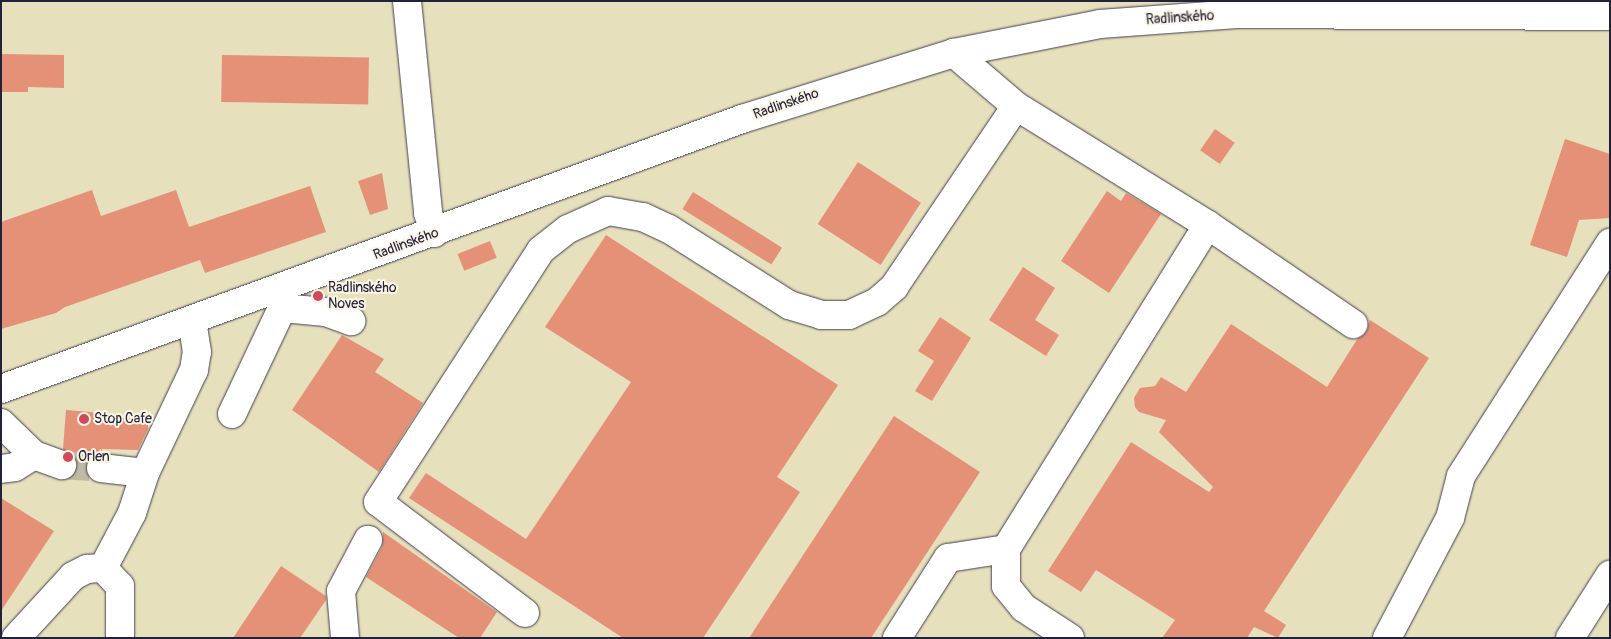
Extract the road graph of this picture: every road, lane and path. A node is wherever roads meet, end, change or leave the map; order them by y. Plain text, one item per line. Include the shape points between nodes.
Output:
1 (407, 1) edge
2 (1610, 16) edge
3 (954, 53) junction
4 (1016, 106) junction
5 (1208, 224) junction
6 (434, 233) junction
7 (1610, 243) edge
8 (280, 299) junction
9 (192, 321) junction
10 (350, 321) dead end
11 (1353, 324) dead end
12 (1, 389) edge
13 (232, 414) dead end
14 (1, 423) edge
15 (34, 455) junction
16 (62, 465) tunnel mouth
17 (101, 468) tunnel mouth
18 (1, 469) edge
19 (145, 473) junction
20 (368, 540) dead end
21 (1006, 549) junction
22 (103, 568) junction
23 (1610, 575) edge
24 (525, 612) dead end
25 (16, 638) edge
26 (120, 638) edge
27 (345, 638) edge
28 (897, 638) edge
29 (1070, 638) edge
30 (1387, 638) edge
31 (1570, 638) edge

1 - 6 main road via 428,213
2 - 3 main road, Radlinského via 1237,14 1100,24
3 - 4 main road
3 - 6 main road, Radlinského via 760,113
4 - 5 main road
4 - 24 main road via 894,288 877,302 849,315 821,315 788,305 669,229 643,217 608,211 568,229 541,250 378,502
5 - 11 main road
5 - 21 main road
6 - 8 main road, Radlinského
7 - 30 main road via 1461,476 1450,518
8 - 9 main road, Radlinského
8 - 10 main road
8 - 13 main road
9 - 12 main road, Radlinského
9 - 19 main road via 197,352 194,370
14 - 15 main road via 20,445
15 - 16 main road
15 - 18 main road via 15,467
17 - 19 main road
19 - 22 main road via 132,513
20 - 27 main road via 341,591
21 - 28 main road via 948,558
21 - 29 main road via 1006,586 1024,608
22 - 25 main road via 86,569 73,576
22 - 26 main road via 120,586
23 - 31 main road

